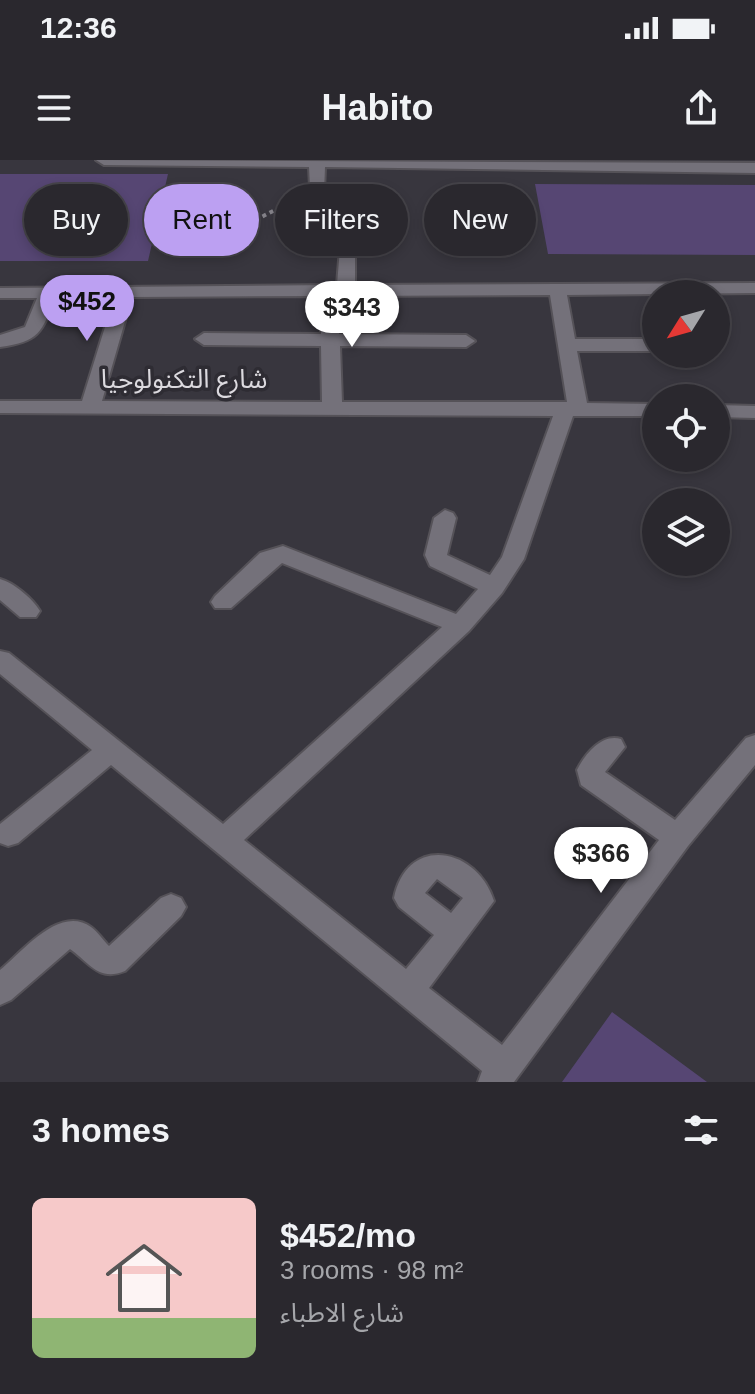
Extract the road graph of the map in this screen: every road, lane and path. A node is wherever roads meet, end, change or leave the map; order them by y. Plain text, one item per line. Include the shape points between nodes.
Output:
1 (104, 160) edge
2 (317, 162) junction
3 (361, 162) edge
4 (386, 163) junction
5 (652, 164) edge
6 (755, 168) edge
7 (385, 182) dead end
8 (318, 184) edge
9 (344, 256) edge
10 (755, 288) edge
11 (49, 292) junction
12 (338, 292) junction
13 (558, 292) junction
14 (0, 293) edge
15 (124, 294) junction
16 (204, 339) dead end
17 (330, 340) junction
18 (0, 341) edge
19 (466, 341) dead end
20 (567, 345) junction
21 (642, 345) edge
22 (91, 405) junction
23 (332, 406) junction
24 (0, 407) edge
25 (572, 408) junction
26 (642, 410) edge
27 (730, 411) edge
28 (755, 412) edge
29 (445, 518) dead end
30 (0, 587) edge
31 (494, 587) junction
32 (223, 602) dead end
33 (28, 611) dead end
34 (460, 625) junction
35 (0, 660) edge
36 (755, 746) edge
37 (612, 747) dead end
38 (111, 750) junction
39 (8, 834) dead end
40 (678, 837) junction
41 (224, 841) junction
42 (171, 907) dead end
43 (454, 933) dead end
44 (0, 990) edge
45 (408, 991) junction
46 (499, 1075) edge

1 - 2 street
2 - 3 street
2 - 8 street
3 - 4 street
4 - 5 street
4 - 7 street
5 - 6 street
9 - 12 street
10 - 13 street
11 - 14 street
11 - 15 street
11 - 18 street via 33,330
12 - 13 street
12 - 15 street
12 - 17 street
13 - 20 street
15 - 22 street
16 - 17 street
17 - 19 street
17 - 23 street
20 - 21 street
20 - 25 street
22 - 23 street, شارع التكنولوجيا
22 - 24 street, شارع التكنولوجيا
23 - 25 street, شارع التكنولوجيا
25 - 26 street, شارع التكنولوجيا
25 - 31 street via 520,543
27 - 28 street
29 - 31 street via 438,560
30 - 33 street
31 - 34 street
32 - 34 street via 268,559 283,554
34 - 41 street
35 - 38 street
36 - 40 street
37 - 40 street via 590,770 591,777
38 - 39 street
38 - 41 street
40 - 46 street
41 - 45 street
42 - 44 street via 114,961 101,959 80,936 65,935
43 - 45 street
45 - 46 street

